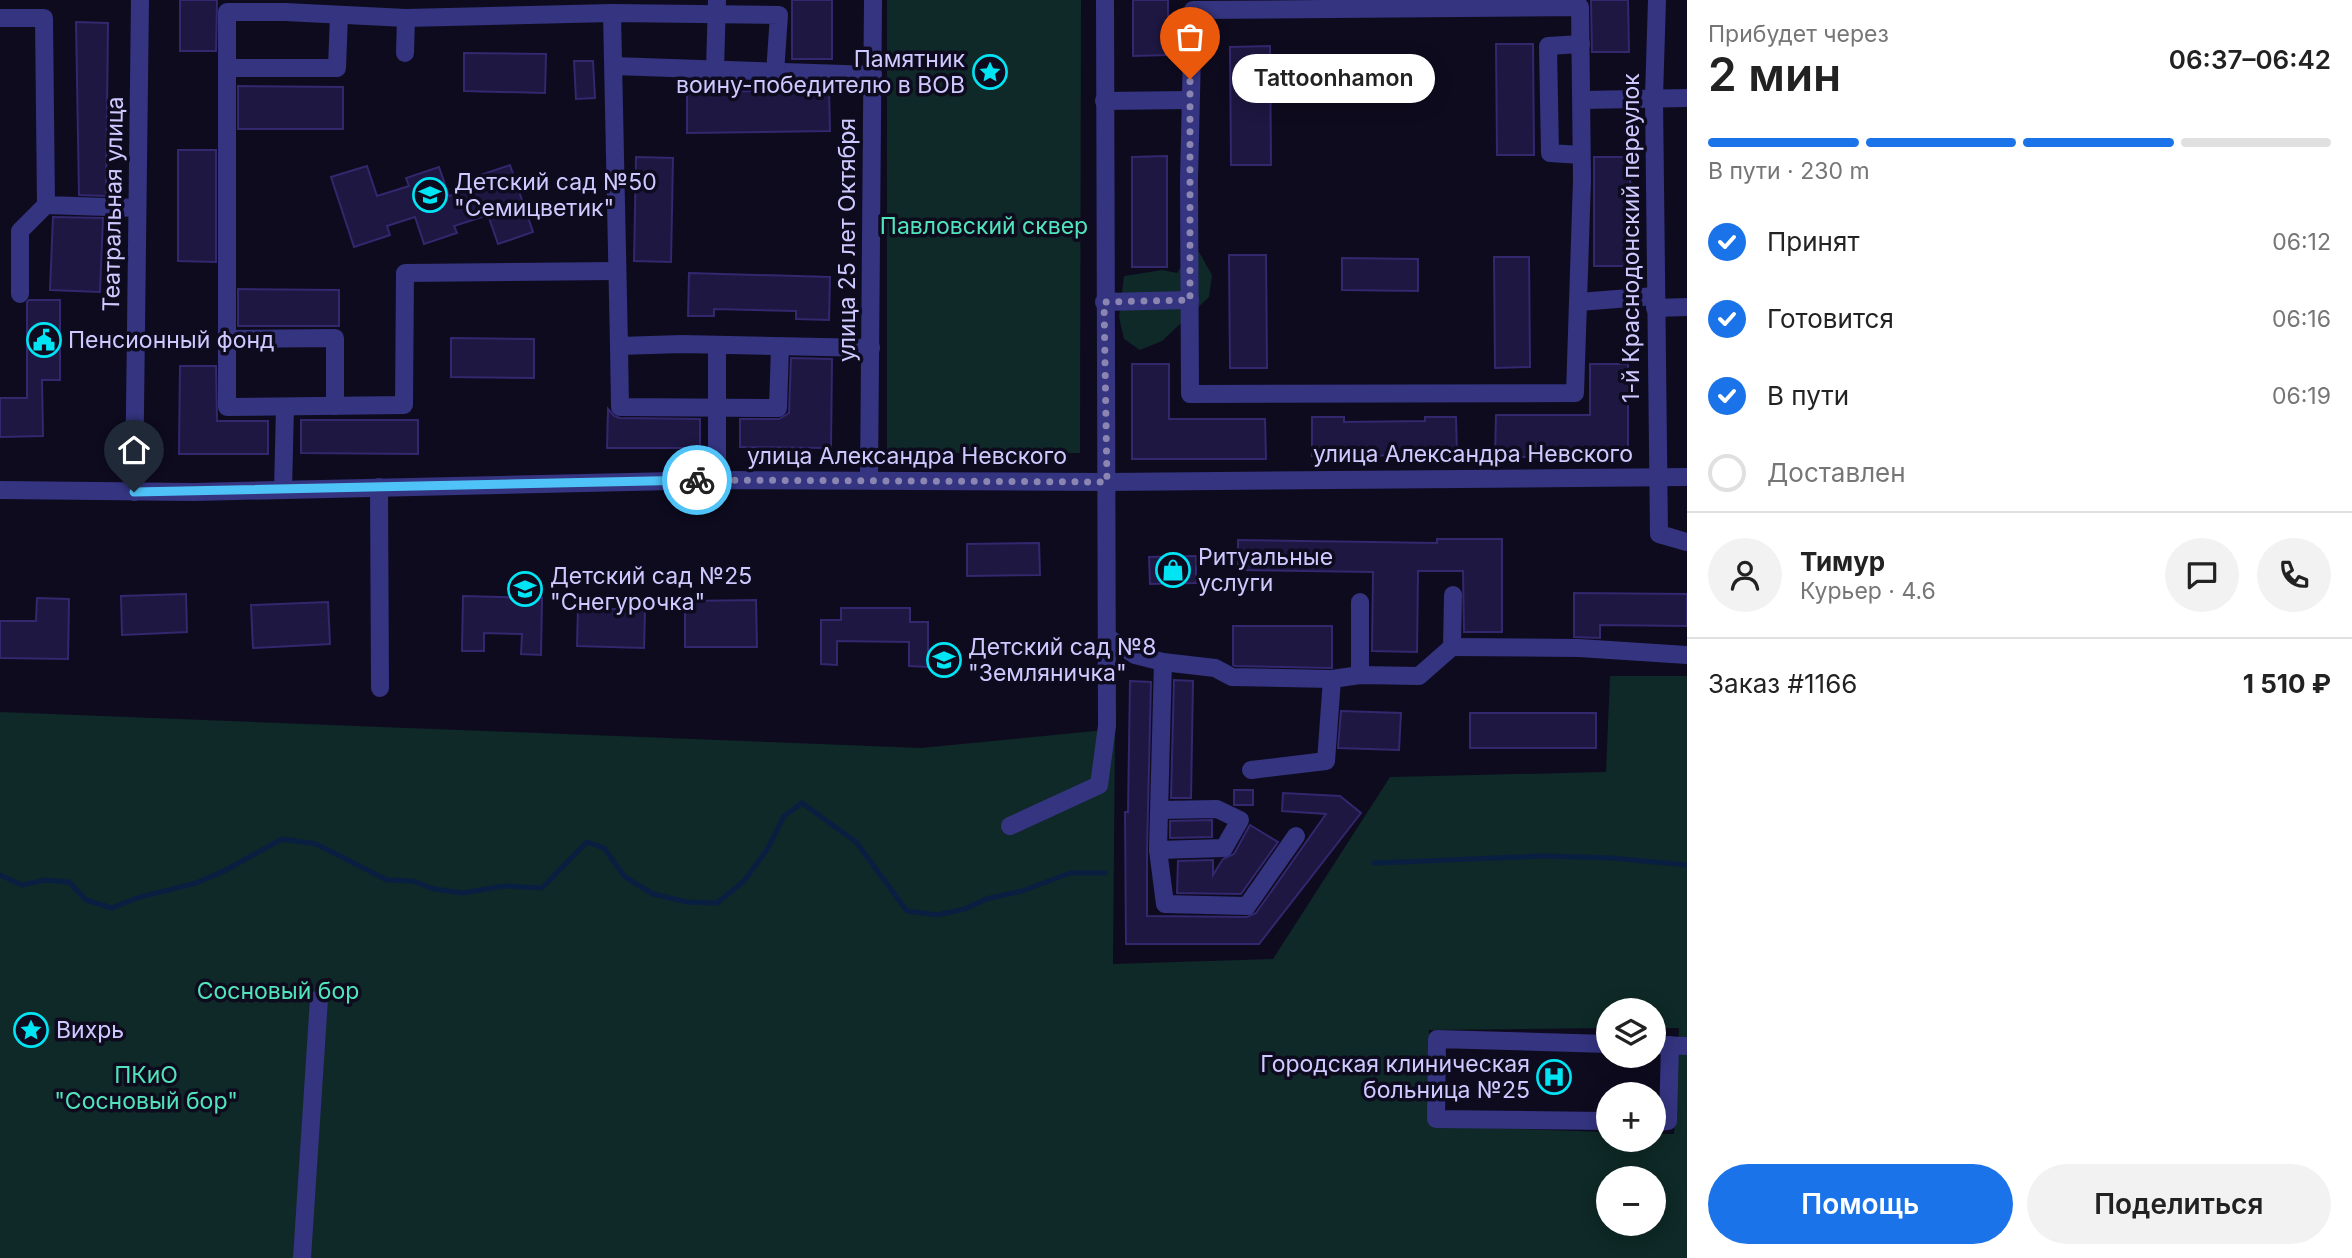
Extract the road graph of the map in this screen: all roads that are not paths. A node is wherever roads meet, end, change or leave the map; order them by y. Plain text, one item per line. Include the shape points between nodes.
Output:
1 (140, 0) edge
2 (873, 0) edge
3 (1105, 0) edge
4 (1657, 0) edge
5 (286, 6) edge
6 (717, 7) edge
7 (612, 13) junction
8 (339, 15) junction
9 (0, 18) edge
10 (405, 18) junction
11 (1581, 44) junction
12 (405, 53) dead end
13 (614, 66) junction
14 (227, 68) junction
15 (715, 69) junction
16 (775, 73) junction
17 (873, 75) junction
18 (1654, 97) junction
19 (1687, 98) edge
20 (1189, 100) junction
21 (1582, 100) junction
22 (1104, 101) junction
23 (1581, 155) junction
24 (46, 205) junction
25 (137, 208) junction
26 (617, 271) junction
27 (19, 294) dead end
28 (1190, 300) junction
29 (1104, 302) junction
30 (1579, 302) junction
31 (1656, 302) junction
32 (1687, 307) edge
33 (226, 339) junction
34 (717, 345) junction
35 (619, 346) junction
36 (780, 347) junction
37 (871, 348) junction
38 (335, 406) junction
39 (285, 407) junction
40 (718, 407) junction
41 (1657, 477) junction
42 (1687, 477) edge
43 (717, 480) junction
44 (869, 480) junction
45 (1107, 482) junction
46 (379, 487) junction
47 (0, 490) edge
48 (283, 490) junction
49 (134, 492) junction
50 (1687, 541) edge
51 (1452, 595) dead end
52 (1360, 603) dead end
53 (1107, 637) junction
54 (1452, 647) junction
55 (1687, 655) edge
56 (1163, 662) junction
57 (1360, 675) junction
58 (1332, 679) junction
59 (380, 688) dead end
60 (1251, 770) dead end
61 (1160, 810) junction
62 (1010, 826) dead end
63 (1296, 835) dead end
64 (1158, 850) junction
65 (319, 999) dead end
66 (1596, 1044) edge
67 (1677, 1045) edge
68 (1596, 1121) edge
69 (1666, 1121) edge
70 (302, 1258) edge

1 - 25 street, Театральная улица
2 - 17 street, улица 25 лет Октября
3 - 22 street
4 - 18 street, 1-й Краснодонский переулок
5 - 8 street
5 - 14 street via 227,12
6 - 7 street
6 - 15 street
6 - 16 street via 779,15
7 - 10 street
7 - 13 street
8 - 10 street
8 - 14 street via 337,68
9 - 24 street via 44,18
10 - 12 street
11 - 20 street via 1580,7 1193,10
11 - 21 street
11 - 23 street via 1548,46 1550,153
13 - 15 street
13 - 26 street
14 - 33 street
15 - 16 street
16 - 17 street
17 - 37 street, улица 25 лет Октября
18 - 19 street
18 - 21 street
18 - 31 street, 1-й Краснодонский переулок
20 - 22 street
20 - 28 street
21 - 23 street
22 - 29 street
23 - 30 street
24 - 25 street
24 - 27 street via 20,231
25 - 49 street, Театральная улица
26 - 35 street
26 - 38 street via 405,273 404,405
28 - 29 street
28 - 30 street via 1190,394 1575,393
29 - 45 street
30 - 31 street
31 - 32 street
31 - 41 street, 1-й Краснодонский переулок
33 - 38 street via 335,338
33 - 39 street via 227,407
34 - 35 street
34 - 36 street
34 - 40 street
35 - 40 street via 620,407
36 - 37 street
36 - 40 street via 778,408
37 - 44 street, улица 25 лет Октября
38 - 39 street
39 - 48 street
40 - 43 street
41 - 42 street, улица Александра Невского
41 - 45 street, улица Александра Невского
41 - 50 street, 1-й Краснодонский переулок via 1659,534
43 - 44 street, улица Александра Невского
43 - 46 street, улица Александра Невского
44 - 45 street, улица Александра Невского
45 - 53 street
46 - 48 street, улица Александра Невского
46 - 59 street
47 - 49 street, улица Александра Невского
48 - 49 street, улица Александра Невского
51 - 54 street
52 - 57 street
53 - 56 street via 1135,655
53 - 62 street via 1107,726 1099,785
54 - 55 street
54 - 57 street via 1419,676
56 - 58 street via 1216,668 1232,677
56 - 61 street
57 - 58 street
58 - 60 street via 1326,761
61 - 64 street
61 - 64 street via 1217,808 1240,820 1224,848
63 - 64 street via 1247,906 1165,904
65 - 70 street
66 - 68 street via 1437,1039 1436,1119
67 - 69 street

